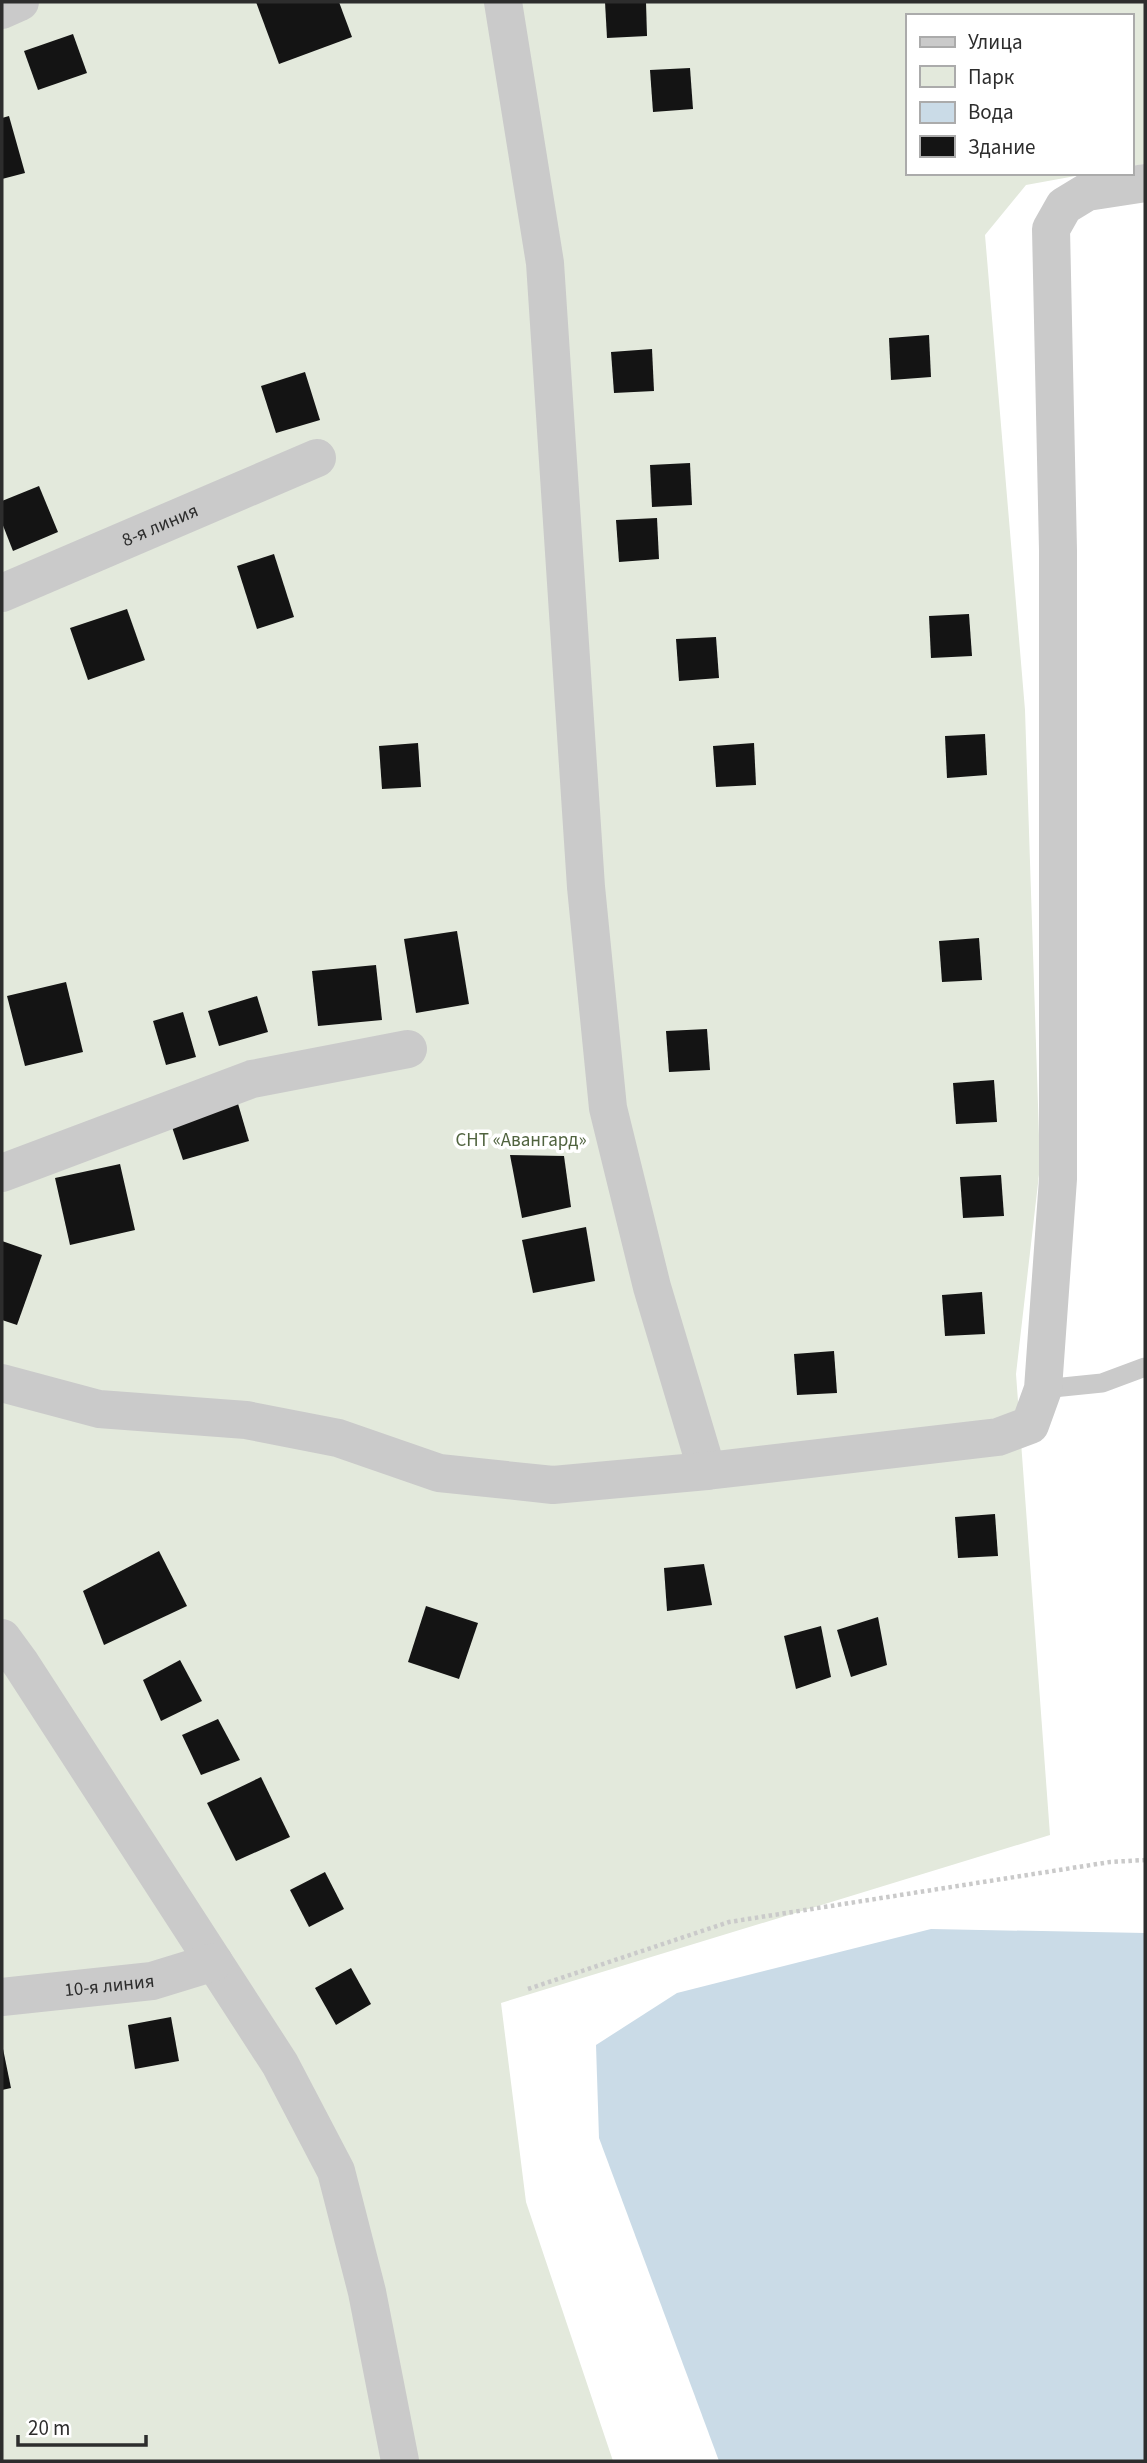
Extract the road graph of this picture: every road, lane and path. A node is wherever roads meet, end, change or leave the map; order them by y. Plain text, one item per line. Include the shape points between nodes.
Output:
1 (20, 2) edge
2 (503, 2) edge
3 (2, 10) edge
4 (1145, 183) edge
5 (317, 458) dead end
6 (2, 593) edge
7 (408, 1049) dead end
8 (2, 1173) edge
9 (1145, 1367) edge
10 (2, 1383) edge
11 (1043, 1390) junction
12 (707, 1471) junction
13 (2, 1638) edge
14 (1145, 1860) edge
15 (214, 1962) junction
16 (528, 1989) dead end
17 (2, 1997) edge
18 (400, 2461) edge

1 - 3 street
2 - 12 street via 545,263 586,887 607,1108 652,1287
4 - 11 street via 1087,192 1064,206 1051,229 1058,550 1058,1179
5 - 6 street, 8-я линия
7 - 8 street via 252,1079
9 - 11 lane via 1102,1383
10 - 12 street via 99,1409 246,1420 338,1438 439,1473 553,1485
11 - 12 street via 1030,1425 998,1437
13 - 15 street
14 - 16 path via 729,1922
15 - 17 street, 10-я линия via 152,1981
15 - 18 street via 280,2064 336,2171 367,2292

